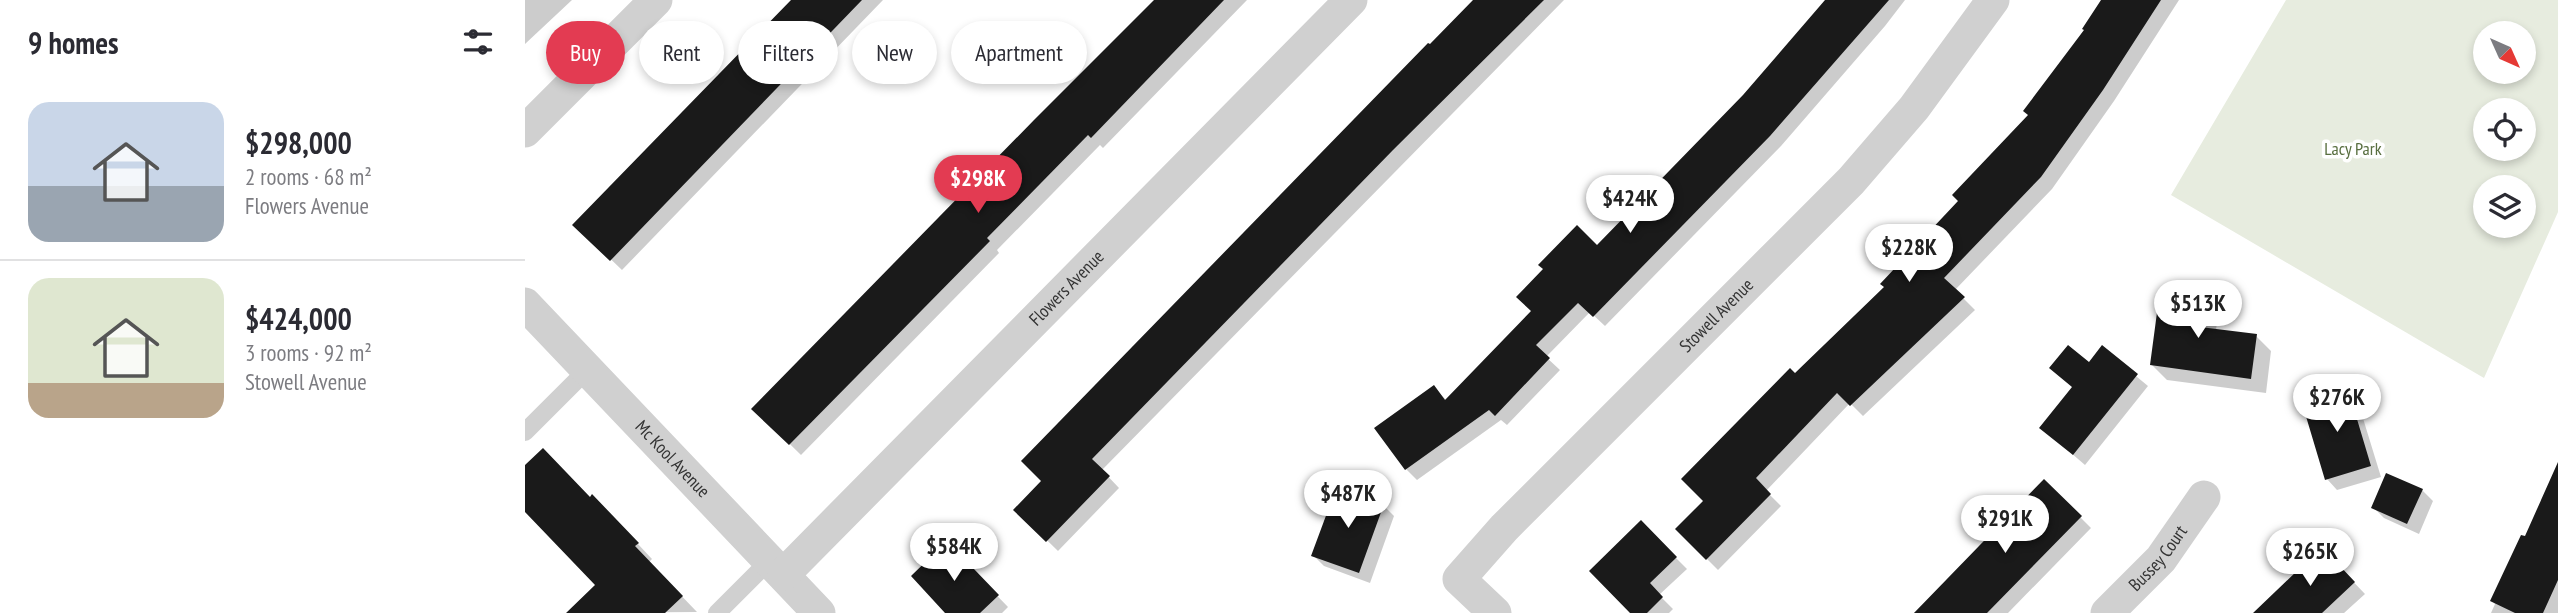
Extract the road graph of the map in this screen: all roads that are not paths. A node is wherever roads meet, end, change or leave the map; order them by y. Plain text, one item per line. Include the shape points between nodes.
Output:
1 (656, 0) edge
2 (1351, 0) edge
3 (1993, 0) edge
4 (525, 131) edge
5 (525, 304) edge
6 (588, 369) junction
7 (525, 432) edge
8 (2204, 497) dead end
9 (777, 567) junction
10 (717, 613) edge
11 (819, 613) edge
12 (1495, 613) edge
13 (2106, 613) edge

1 - 4 street
2 - 9 street, Flowers Avenue
3 - 12 street, Stowell Avenue via 1913,108 1851,181 1504,528 1459,579
5 - 6 street, Mc Kool Avenue
6 - 7 lane
6 - 9 street, Mc Kool Avenue
8 - 13 street, Bussey Court via 2161,559
9 - 10 lane
9 - 11 street, Mc Kool Avenue

